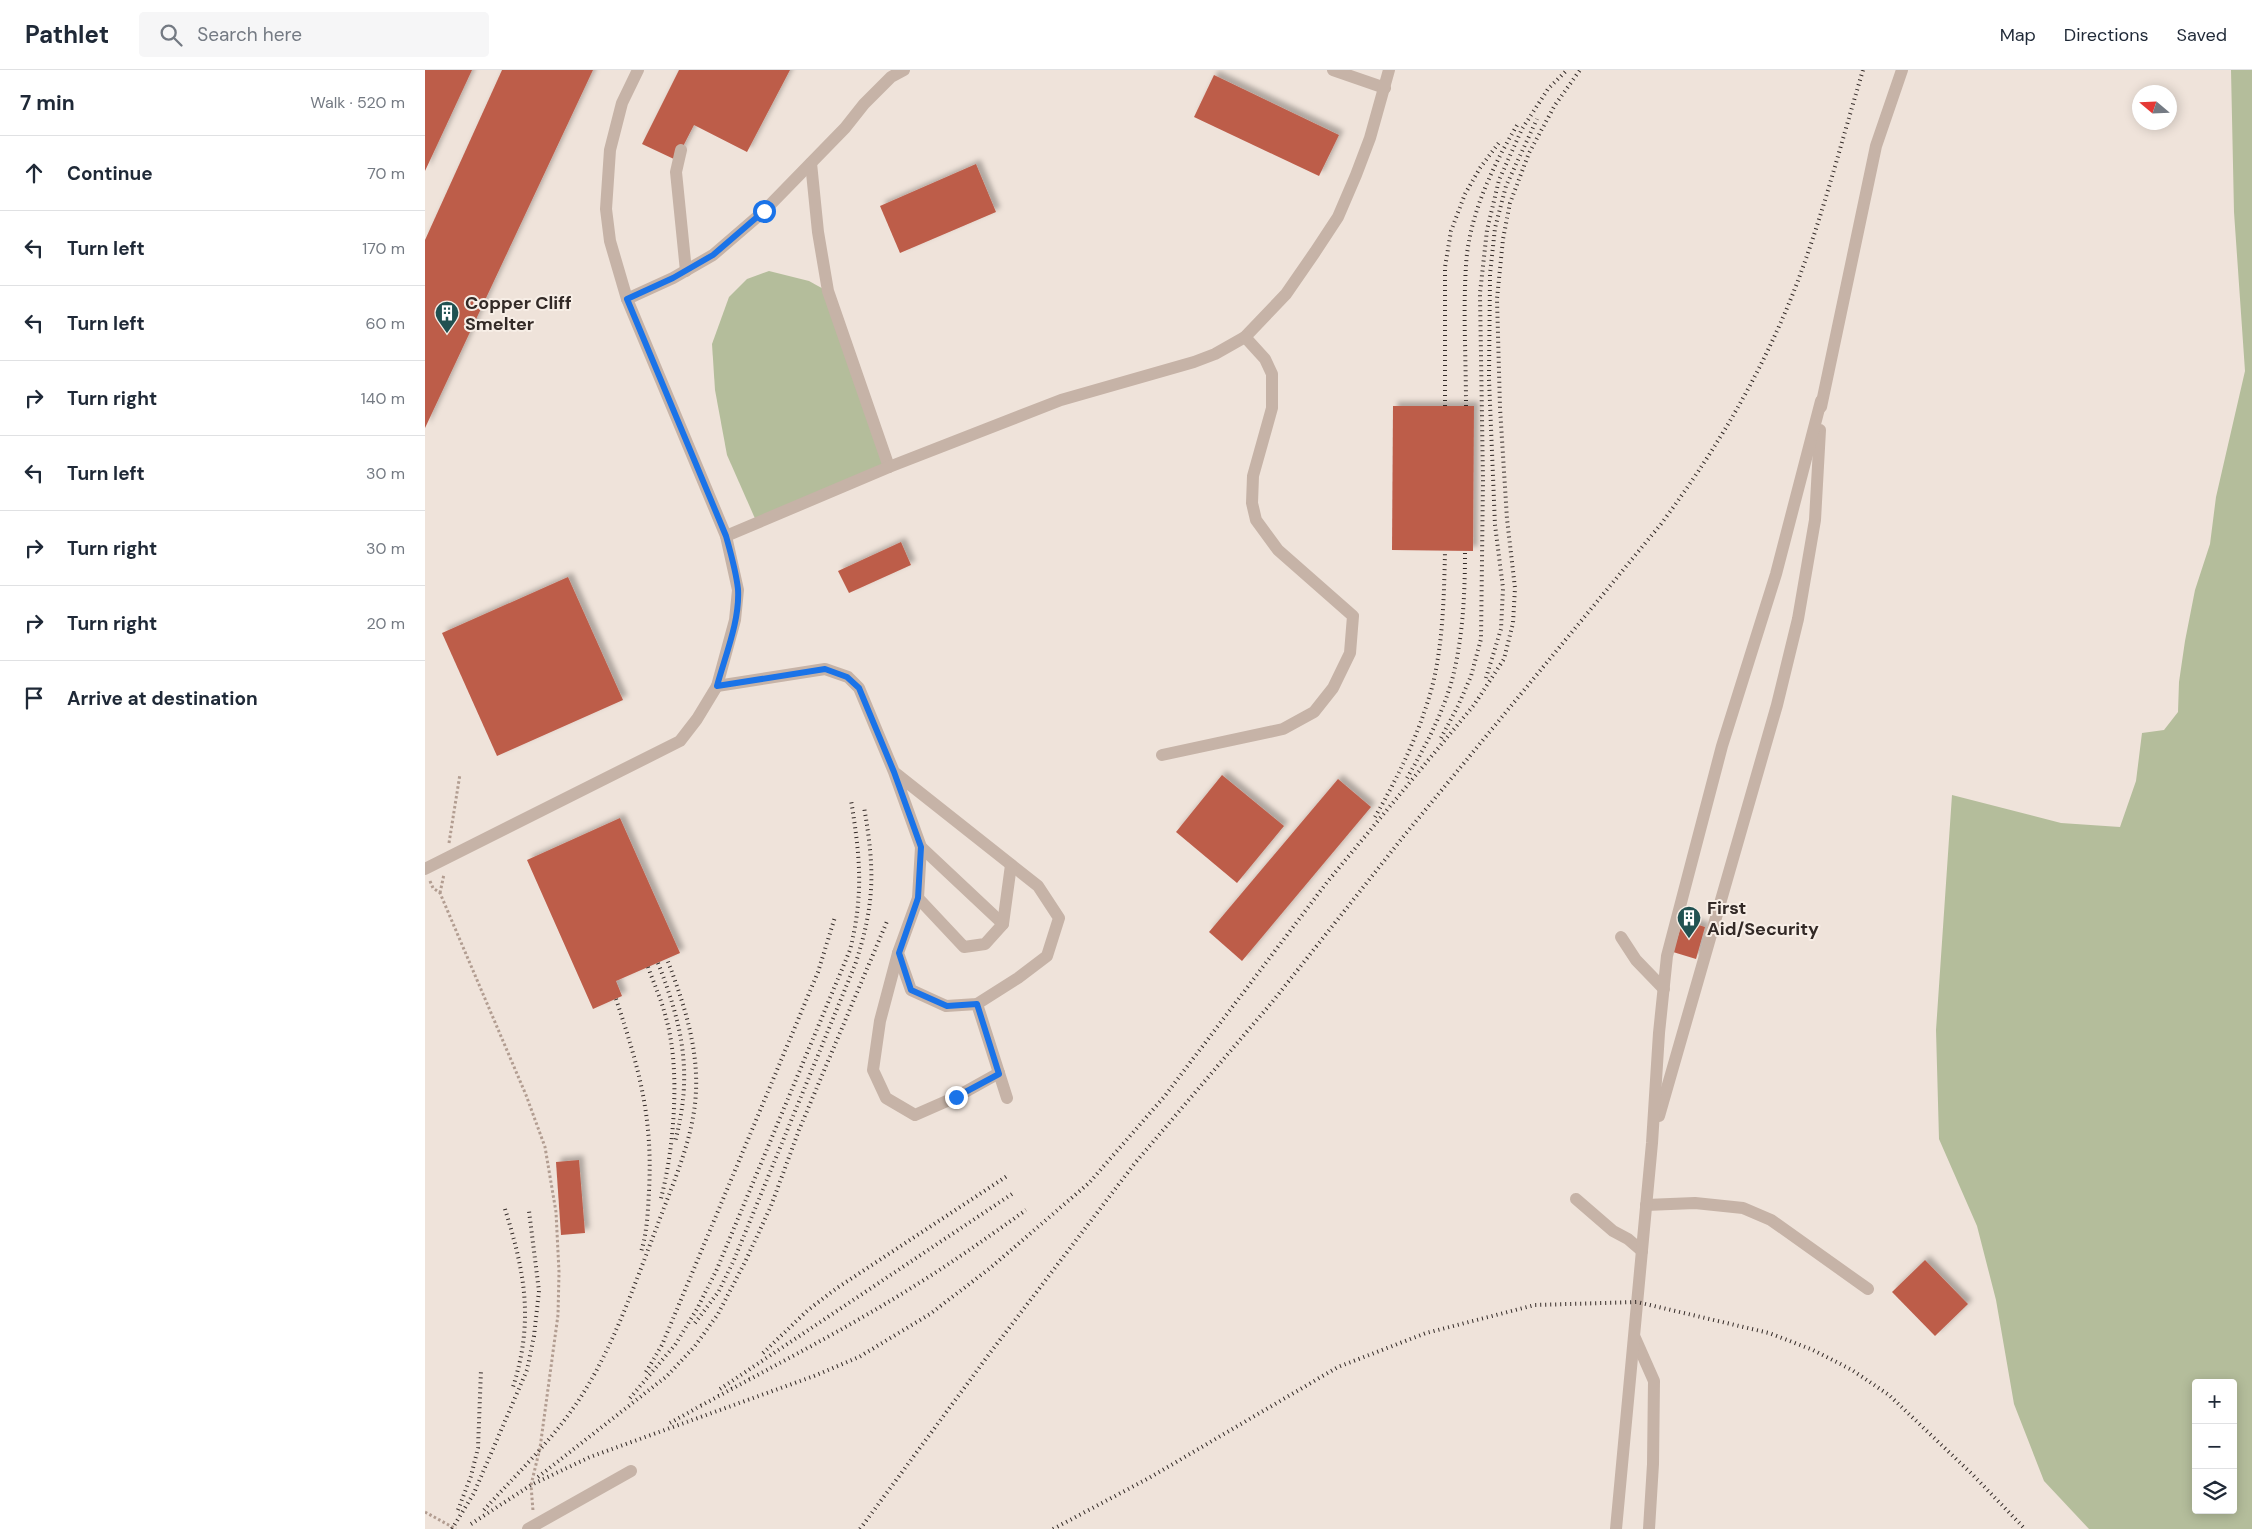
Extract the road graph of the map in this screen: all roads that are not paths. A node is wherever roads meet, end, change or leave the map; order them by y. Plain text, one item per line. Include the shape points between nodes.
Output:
1 (638, 70) edge
2 (904, 70) edge
3 (1333, 70) edge
4 (1389, 70) edge
5 (1902, 70) edge
6 (1385, 88) junction
7 (681, 150) dead end
8 (811, 162) junction
9 (686, 270) junction
10 (627, 299) junction
11 (1245, 337) junction
12 (1821, 402) junction
13 (889, 467) junction
14 (726, 536) junction
15 (717, 686) junction
16 (1162, 754) dead end
17 (894, 772) junction
18 (921, 847) junction
19 (1011, 865) junction
20 (427, 874) edge
21 (918, 898) junction
22 (1003, 924) junction
23 (1621, 937) dead end
24 (899, 953) junction
25 (1664, 989) junction
26 (977, 1004) junction
27 (999, 1074) junction
28 (1007, 1098) dead end
29 (1652, 1143) junction
30 (1576, 1199) dead end
31 (1646, 1204) junction
32 (1642, 1251) junction
33 (1868, 1289) dead end
34 (1634, 1337) junction
35 (631, 1471) dead end
36 (531, 1527) edge
37 (1617, 1529) edge
38 (1649, 1529) edge

1 - 10 street via 622,103 610,150 606,209 610,241
2 - 8 street via 891,77
3 - 6 street
4 - 6 street
5 - 12 street via 1876,146
6 - 11 street via 1370,138 1338,217 1286,294
7 - 9 street via 676,172
8 - 9 street via 764,211 721,249
8 - 13 street via 828,291
9 - 10 street
10 - 14 street
11 - 13 street via 1208,357 1061,400
11 - 16 street via 1265,358 1273,374 1272,408 1253,476 1252,503 1256,520 1278,550 1353,616 1350,653 1333,688 1314,712 1283,729
12 - 25 street via 1776,574 1725,738 1675,922
12 - 29 street via 1815,520 1798,618 1774,715
13 - 14 street
14 - 15 street via 735,569 737,608
15 - 17 street via 825,669 847,677 859,688
15 - 20 street via 680,741 447,858
17 - 18 street
17 - 19 street
18 - 21 street
18 - 22 street
19 - 22 street
19 - 26 street via 1038,886 1059,918 1047,956
21 - 22 street via 965,947 985,944
21 - 24 street
23 - 25 street via 1636,960
24 - 26 street via 911,990 947,1006
24 - 27 street via 880,1021 873,1070 886,1098 915,1116
25 - 29 street
26 - 27 street
27 - 28 street
29 - 31 street
30 - 32 street via 1613,1232
31 - 32 street
31 - 33 street via 1695,1203 1743,1208 1771,1220
32 - 34 street
34 - 37 street
34 - 38 street via 1654,1381
35 - 36 street

